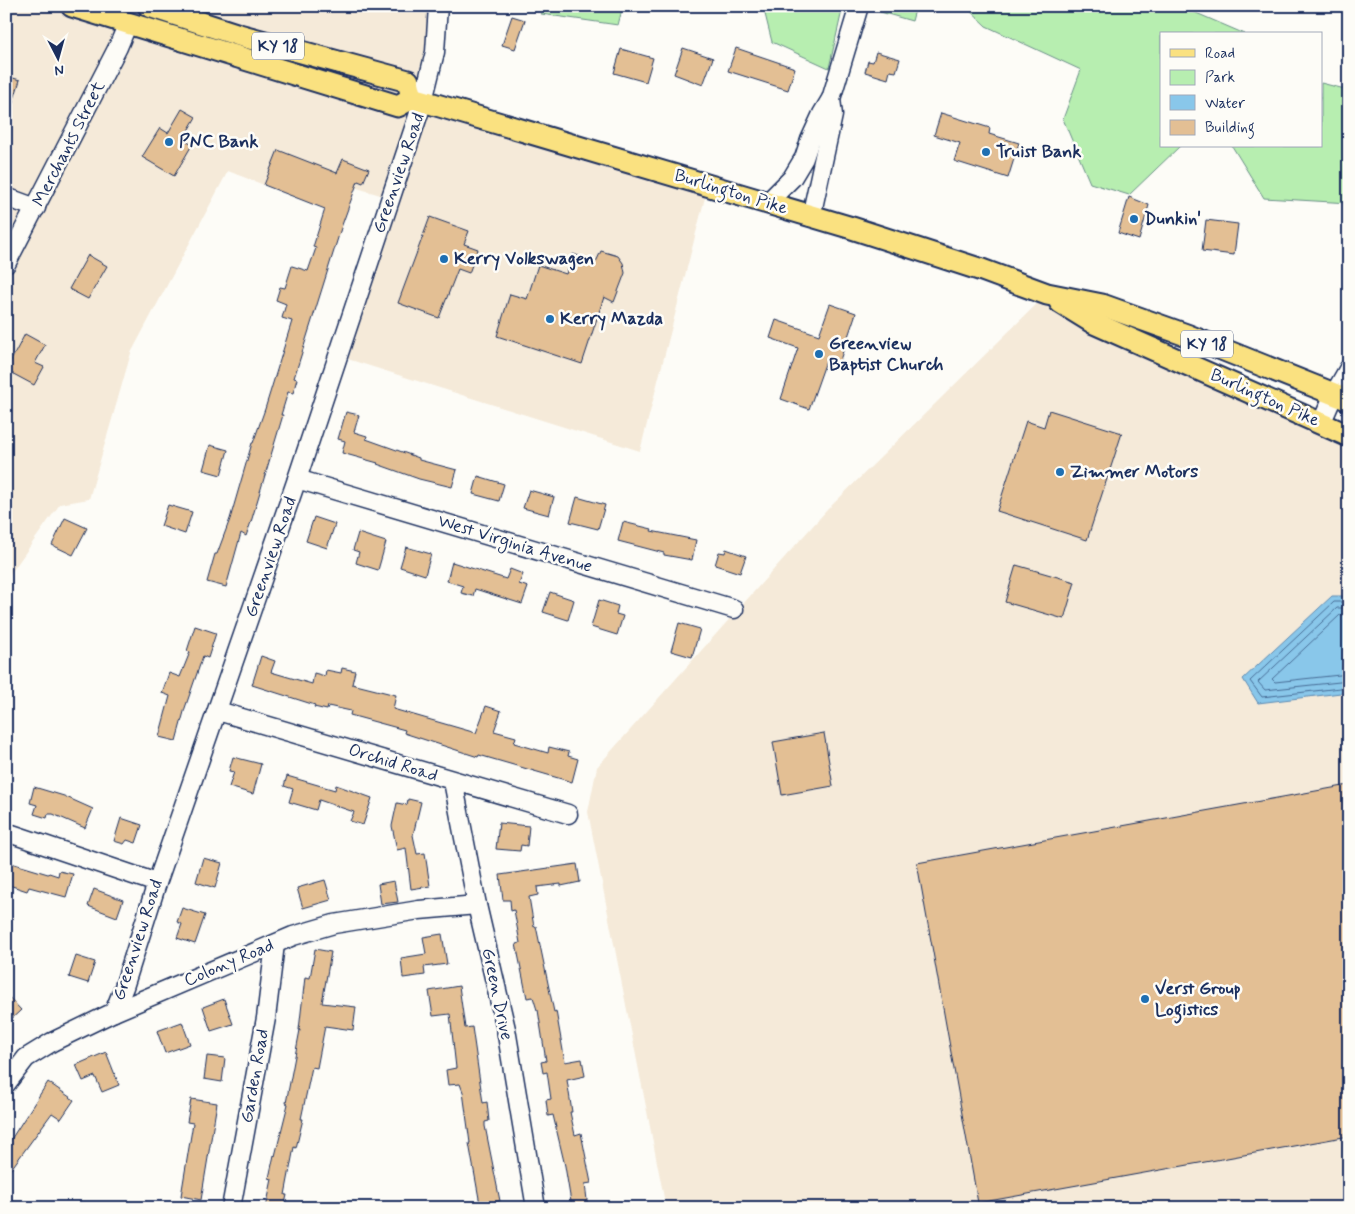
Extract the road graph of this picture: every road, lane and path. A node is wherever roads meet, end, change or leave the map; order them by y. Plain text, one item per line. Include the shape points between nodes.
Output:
1 (72, 6) edge
2 (148, 6) edge
3 (438, 6) edge
4 (859, 6) edge
5 (128, 23) junction
6 (418, 99) junction
7 (831, 99) junction
8 (6, 197) edge
9 (767, 203) junction
10 (36, 208) junction
11 (811, 217) junction
12 (6, 264) edge
13 (1047, 294) junction
14 (1349, 368) edge
15 (1341, 397) edge
16 (1322, 424) junction
17 (1349, 436) edge
18 (297, 479) junction
19 (734, 608) dead end
20 (218, 711) junction
21 (453, 782) junction
22 (568, 814) dead end
23 (12, 834) dead end
24 (157, 883) junction
25 (477, 904) junction
26 (275, 944) junction
27 (114, 1012) junction
28 (6, 1084) edge
29 (231, 1208) edge
30 (536, 1208) edge

1 - 5 main road, KY 18
2 - 6 main road, KY 18 via 408,82
3 - 6 street, Greenview Road via 435,52
4 - 7 street
5 - 6 main road, KY 18 via 398,106
5 - 10 street, Merchants Street
6 - 9 main road, Burlington Pike / KY 18
6 - 18 street, Greenview Road
7 - 9 street via 800,167
7 - 11 street via 833,115
8 - 10 street
9 - 11 main road, Burlington Pike / KY 18
10 - 12 street, Merchants Street
11 - 13 main road, Burlington Pike / KY 18 via 964,264
13 - 15 main road, Burlington Pike / KY 18 via 1102,305
13 - 16 main road, Burlington Pike / KY 18 via 1094,323
14 - 15 street
15 - 16 street
16 - 17 main road, Burlington Pike / KY 18
18 - 19 street, West Virginia Avenue
18 - 20 street, Greenview Road
20 - 21 street, Orchid Road
20 - 24 street, Greenview Road
21 - 22 street, Orchid Road
21 - 25 street, Green Drive
23 - 24 street
24 - 27 street, Greenview Road
25 - 26 street, Colony Road via 334,924
25 - 30 street, Green Drive via 506,1029
26 - 27 street, Colony Road
26 - 29 street, Garden Road via 266,1018
27 - 28 street, Colony Road via 26,1058

